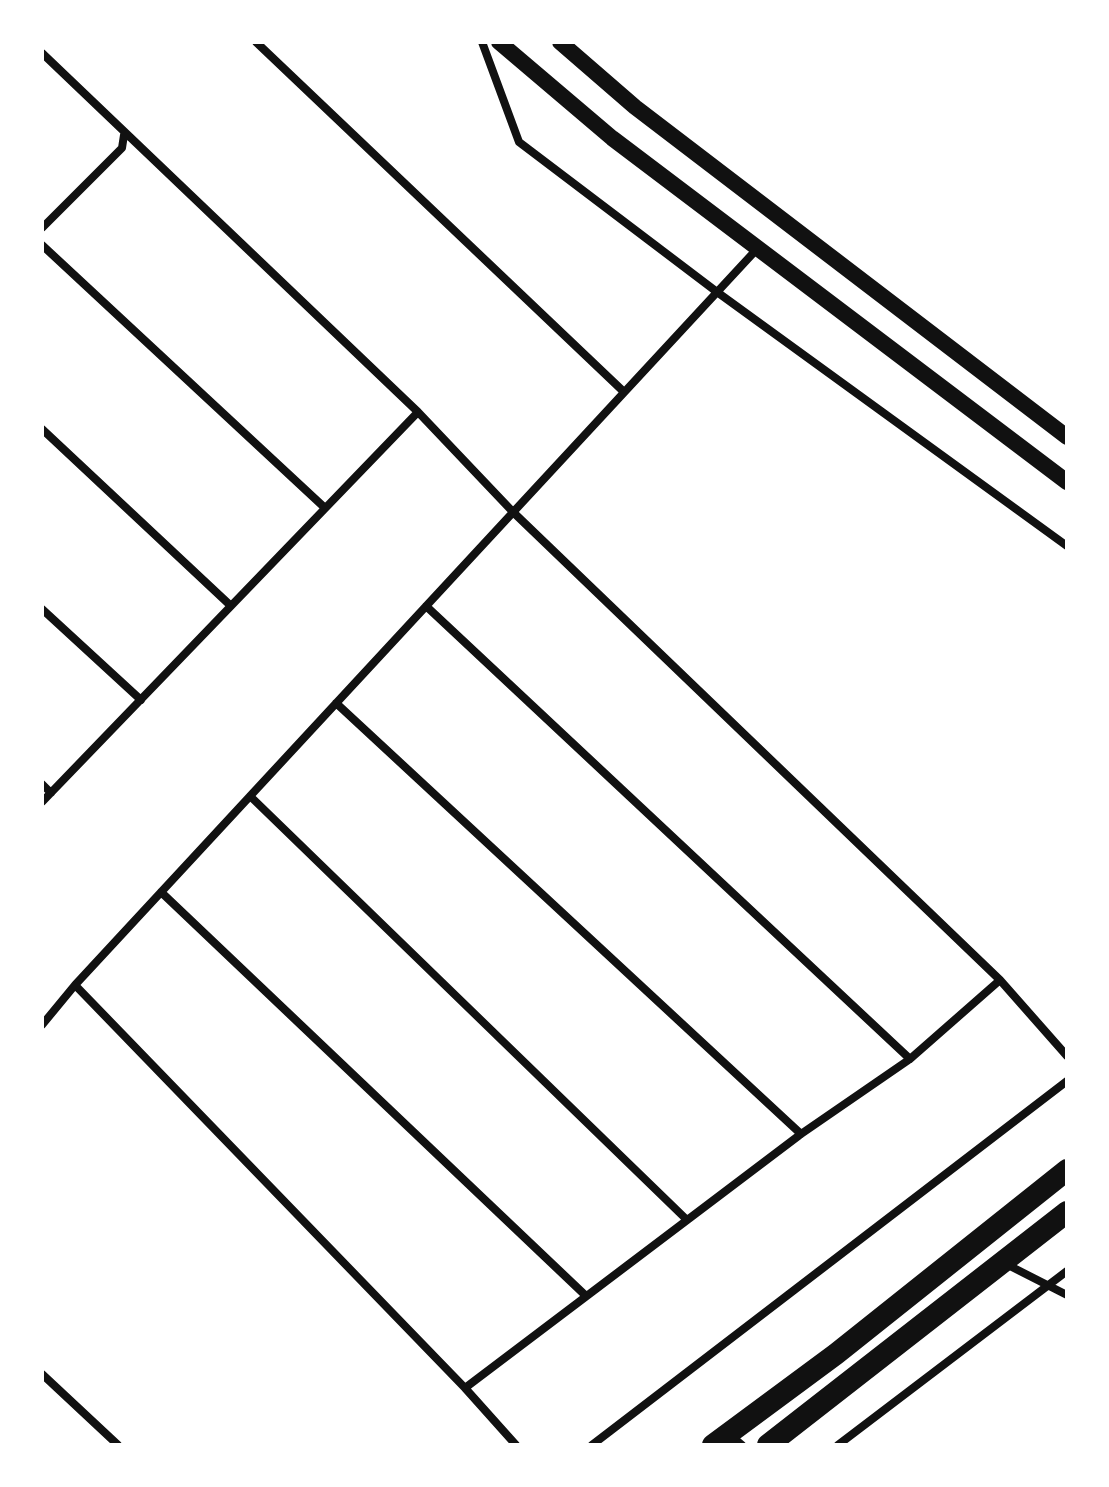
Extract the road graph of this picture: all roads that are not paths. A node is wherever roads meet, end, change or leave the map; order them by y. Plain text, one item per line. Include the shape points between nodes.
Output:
1 (256, 42) edge
2 (482, 42) edge
3 (499, 42) edge
4 (560, 42) edge
5 (42, 53) edge
6 (123, 133) junction
7 (42, 228) edge
8 (42, 245) edge
9 (757, 248) junction
10 (717, 292) junction
11 (624, 392) junction
12 (418, 412) junction
13 (42, 429) edge
14 (1067, 437) edge
15 (1067, 482) edge
16 (325, 508) junction
17 (513, 512) junction
18 (1067, 546) edge
19 (231, 606) junction
20 (426, 606) junction
21 (42, 609) edge
22 (141, 700) junction
23 (336, 703) junction
24 (42, 784) edge
25 (51, 793) junction
26 (250, 796) junction
27 (42, 802) edge
28 (161, 892) junction
29 (1000, 980) junction
30 (75, 985) junction
31 (42, 1025) edge
32 (1067, 1056) edge
33 (910, 1059) junction
34 (1067, 1081) edge
35 (801, 1134) junction
36 (1067, 1170) edge
37 (1067, 1212) edge
38 (686, 1219) junction
39 (1003, 1263) junction
40 (1067, 1271) edge
41 (1048, 1287) junction
42 (585, 1295) junction
43 (1067, 1295) edge
44 (42, 1374) edge
45 (465, 1388) junction
46 (728, 1441) edge
47 (118, 1445) edge
48 (516, 1445) edge
49 (592, 1445) edge
50 (768, 1445) edge
51 (838, 1445) edge

1 - 11 street
2 - 10 street via 519,142
3 - 9 main road via 612,138
4 - 14 main road via 635,107
5 - 6 street
6 - 7 street via 122,148
6 - 12 street
8 - 16 street
9 - 10 street
9 - 15 main road
10 - 11 street
10 - 18 street
11 - 17 street
12 - 16 street
12 - 17 street
13 - 19 street
16 - 19 street
17 - 20 street
17 - 29 street
19 - 22 street
20 - 23 street
20 - 33 street
21 - 22 street
22 - 25 street
23 - 26 street
23 - 35 street
24 - 25 street
25 - 27 street
26 - 28 street
26 - 38 street
28 - 30 street
28 - 42 street
29 - 32 street
29 - 33 street
30 - 31 street
30 - 45 street
33 - 35 street
34 - 49 street
35 - 38 street
36 - 46 highway
37 - 39 highway
38 - 42 street
39 - 41 street
39 - 50 highway
40 - 41 street
41 - 43 street
41 - 51 street
42 - 45 street
44 - 47 street
45 - 48 street

